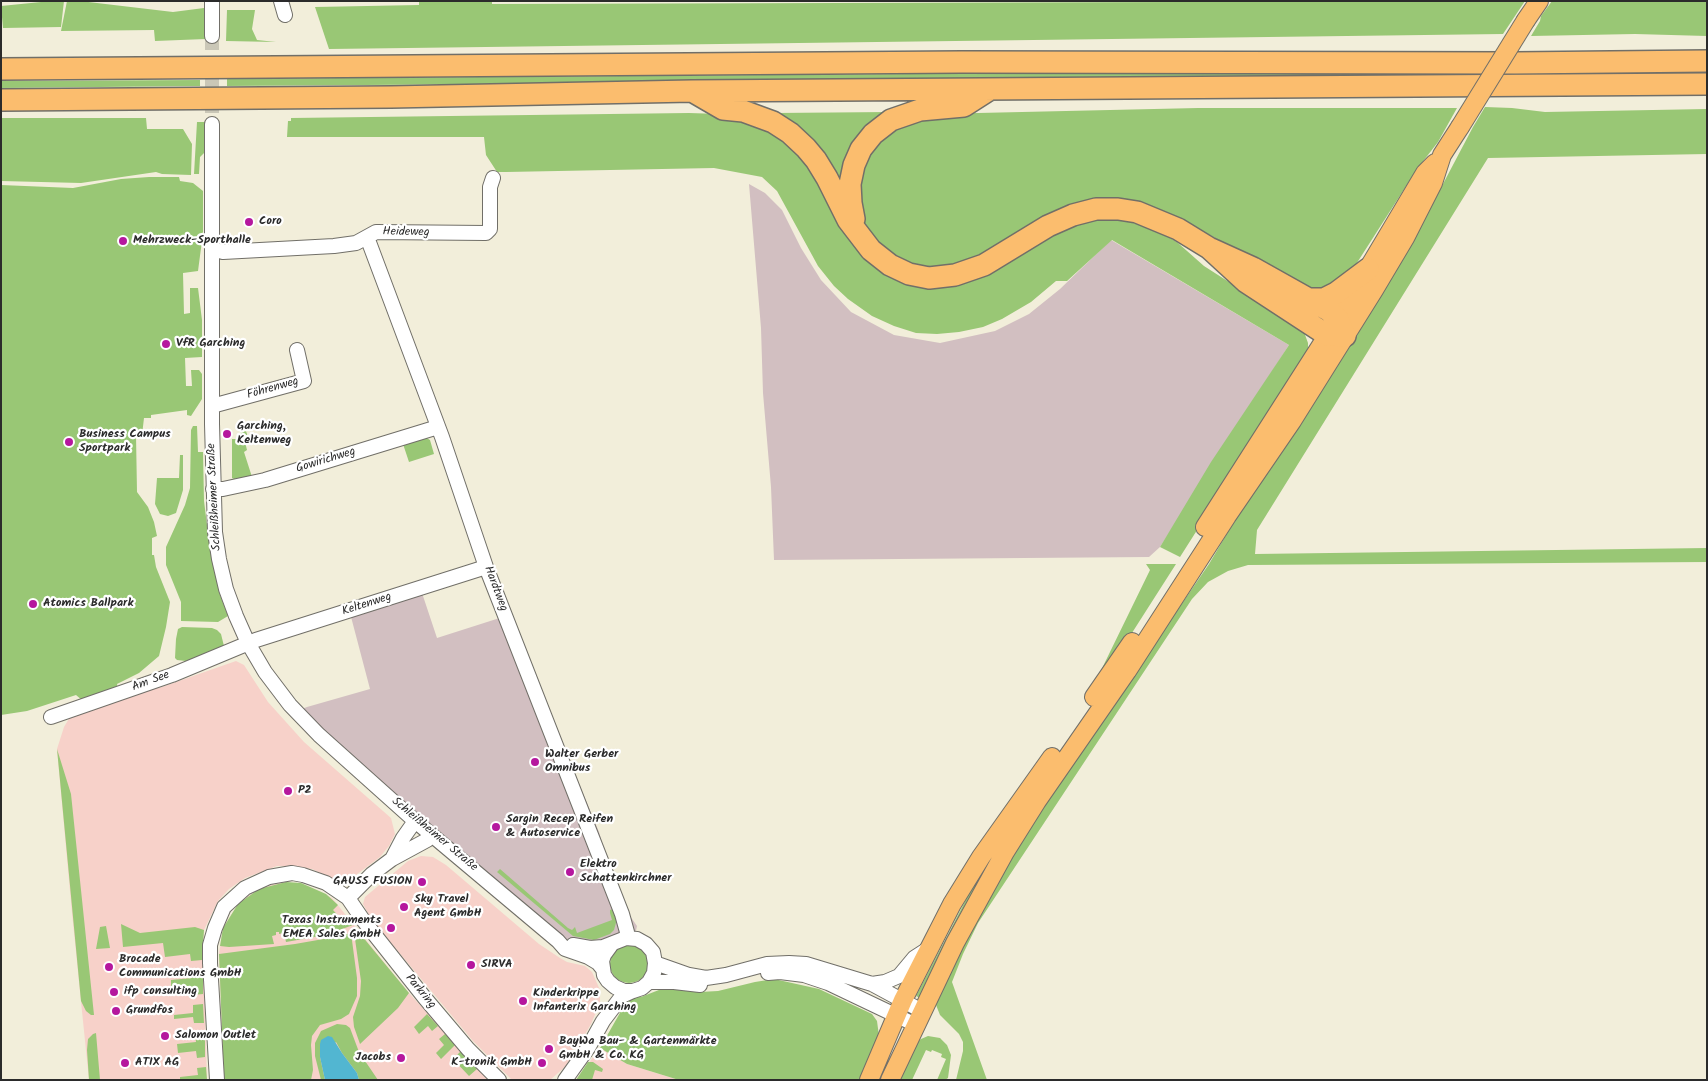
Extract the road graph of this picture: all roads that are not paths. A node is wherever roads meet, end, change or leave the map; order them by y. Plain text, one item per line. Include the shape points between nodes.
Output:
1 (212, 1) edge
2 (281, 1) edge
3 (1539, 1) edge
4 (284, 15) dead end
5 (212, 36) tunnel mouth
6 (1707, 49) edge
7 (1697, 61) edge
8 (1, 69) edge
9 (1707, 84) edge
10 (989, 90) junction
11 (692, 91) junction
12 (1, 100) edge
13 (212, 124) tunnel mouth
14 (1442, 155) junction
15 (493, 178) dead end
16 (858, 234) junction
17 (367, 237) junction
18 (1209, 248) junction
19 (212, 249) junction
20 (1368, 269) junction
21 (1309, 299) junction
22 (1337, 330) junction
23 (297, 350) dead end
24 (212, 406) junction
25 (438, 427) junction
26 (213, 488) junction
27 (486, 567) junction
28 (1184, 572) junction
29 (248, 643) junction
30 (51, 717) dead end
31 (415, 821) junction
32 (432, 835) junction
33 (392, 859) junction
34 (348, 898) junction
35 (626, 938) junction
36 (558, 941) junction
37 (612, 944) junction
38 (931, 947) junction
39 (655, 963) junction
40 (602, 968) junction
41 (608, 981) junction
42 (649, 982) junction
43 (872, 984) junction
44 (633, 991) junction
45 (900, 1008) junction
46 (919, 1018) junction
47 (603, 1021) junction
48 (217, 1080) edge
49 (499, 1080) edge
50 (565, 1080) edge
51 (869, 1080) edge
52 (890, 1080) edge

1 - 5 street
2 - 4 street
3 - 14 main road, bridge
6 - 7 highway
7 - 8 highway
9 - 10 highway
10 - 11 highway
10 - 16 highway via 964,106 920,110 891,120 873,134 861,149 850,184
11 - 12 highway
11 - 16 highway via 723,109 743,111 773,122 790,133 816,160
13 - 19 street, Schleißheimer Straße
14 - 20 main road via 1425,173
14 - 22 main road via 1433,183 1405,238
15 - 17 street, Heideweg via 490,229 486,233 376,232
16 - 18 highway via 890,265 909,274 929,278 955,275 984,265 1048,226 1096,209 1137,212 1178,229
17 - 19 street, Heideweg via 356,243 334,246 223,252
17 - 25 street, Hardtweg
18 - 21 highway
18 - 22 highway via 1246,282
19 - 24 street, Schleißheimer Straße
20 - 21 highway via 1336,293 1324,299
20 - 22 main road
21 - 22 highway via 1328,310
22 - 28 main road
23 - 24 street, Föhrenweg via 304,382
24 - 26 street, Schleißheimer Straße
25 - 26 street, Gowirichweg via 264,480 223,489
25 - 27 street, Hardtweg
26 - 29 street, Schleißheimer Straße via 219,559 236,616
27 - 29 street, Keltenweg
27 - 35 street, Hardtweg via 622,914
28 - 38 main road via 980,857
28 - 46 main road via 1127,671 1005,852 955,943
29 - 30 street, Am See via 172,675
29 - 31 street, Schleißheimer Straße via 290,705
31 - 32 street, Schleißheimer Straße
31 - 33 street
32 - 33 street
32 - 36 street, Schleißheimer Straße
33 - 34 street
34 - 48 street, Parkring via 326,883 292,873 255,882 224,906 210,945
34 - 49 street, Parkring via 424,997
35 - 37 street, Schleißheimer Straße
35 - 39 street via 646,944 653,952
36 - 37 street, Schleißheimer Straße via 590,948
36 - 40 street, Schleißheimer Straße via 565,949 588,957
37 - 40 street via 604,955
38 - 43 street via 914,958 899,976
38 - 45 main road
39 - 42 street
39 - 43 street via 706,978 766,964 806,964
40 - 41 street
41 - 44 street via 624,991
41 - 47 street
42 - 44 street
42 - 45 street via 706,985 780,972 804,975
43 - 45 street
44 - 47 street via 622,996
45 - 46 street
45 - 51 main road
46 - 52 main road
47 - 50 street

